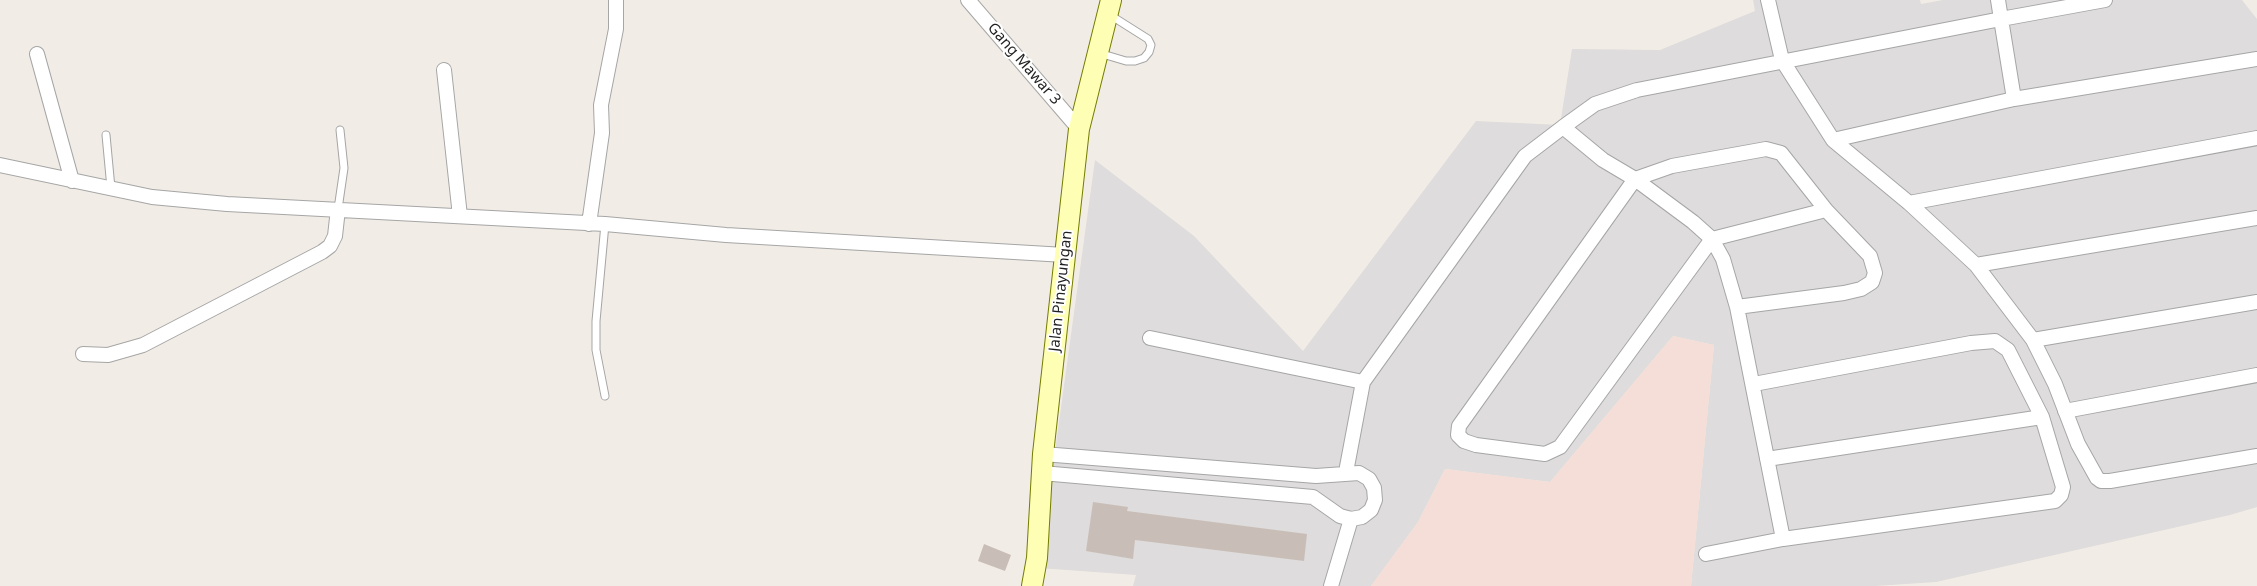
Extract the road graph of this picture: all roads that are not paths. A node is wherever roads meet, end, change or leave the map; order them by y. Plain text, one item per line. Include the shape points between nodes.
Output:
1 (616, 0) edge
2 (968, 0) edge
3 (1768, 0) edge
4 (1998, 0) edge
5 (2105, 0) edge
6 (1109, 7) edge
7 (2001, 19) junction
8 (1098, 52) junction
9 (37, 54) dead end
10 (1782, 60) junction
11 (2257, 60) edge
12 (444, 70) dead end
13 (2014, 99) junction
14 (1563, 127) junction
15 (1079, 129) junction
16 (340, 130) dead end
17 (106, 135) dead end
18 (2257, 138) edge
19 (1833, 140) junction
20 (0, 165) edge
21 (1635, 179) junction
22 (72, 180) junction
23 (112, 188) junction
24 (1909, 203) junction
25 (338, 209) junction
26 (1826, 210) junction
27 (460, 216) junction
28 (2257, 218) edge
29 (589, 224) junction
30 (604, 224) junction
31 (1712, 240) junction
32 (1065, 255) junction
33 (1976, 265) junction
34 (2257, 302) edge
35 (1737, 307) junction
36 (1150, 338) dead end
37 (2032, 340) junction
38 (83, 354) dead end
39 (2257, 376) edge
40 (1363, 382) junction
41 (1754, 384) junction
42 (605, 396) dead end
43 (2065, 411) junction
44 (2042, 417) junction
45 (2257, 456) edge
46 (1767, 459) junction
47 (1042, 463) junction
48 (1346, 472) junction
49 (1303, 475) junction
50 (1301, 495) junction
51 (1351, 519) junction
52 (1783, 539) junction
53 (1706, 554) dead end
54 (1032, 586) edge
55 (1331, 586) edge

1 - 29 street via 616,28 601,105 602,133
2 - 15 street, Gang Mawar 3
3 - 10 street
4 - 7 street
5 - 7 street
6 - 8 main road, Jalan Pinayungan
6 - 8 lane via 1151,45 1144,58 1135,62
7 - 10 street
7 - 13 street
8 - 15 main road, Jalan Pinayungan
9 - 22 street
10 - 14 street via 1637,90 1595,104
10 - 19 street
11 - 13 street
12 - 27 street
13 - 19 street
14 - 21 street via 1603,160
14 - 40 street via 1525,156
15 - 32 main road, Jalan Pinayungan
16 - 25 lane via 344,168
17 - 23 lane
18 - 24 street
19 - 24 street
20 - 22 street
21 - 26 street via 1672,166 1766,149 1781,154
21 - 31 street
21 - 31 street via 1459,426 1458,436 1464,441 1545,454 1560,447
22 - 23 street
23 - 25 street via 227,204
24 - 33 street
25 - 27 street
25 - 38 street via 335,236 322,252 142,345 108,355
26 - 31 street
26 - 35 street via 1870,256 1875,273 1872,282 1844,293
27 - 29 street
28 - 33 street
29 - 30 street
30 - 32 street via 726,235
30 - 42 lane via 596,350
31 - 35 street via 1723,259
32 - 47 main road, Jalan Pinayungan
33 - 37 street
34 - 37 street
35 - 41 street
36 - 40 street
37 - 43 street
39 - 43 street
40 - 48 street
41 - 44 street via 1995,341 2008,350
41 - 46 street
43 - 45 street via 2078,444 2097,478 2102,481
44 - 46 street
44 - 52 street via 2063,487 2055,501
46 - 52 street
47 - 49 street
47 - 50 street
47 - 54 main road, Jalan Pinayungan via 1037,558
48 - 49 street
48 - 51 street via 1364,476 1374,488 1375,500 1371,510 1362,517
49 - 50 street
50 - 51 street via 1313,497 1340,516
51 - 55 street
52 - 53 street

